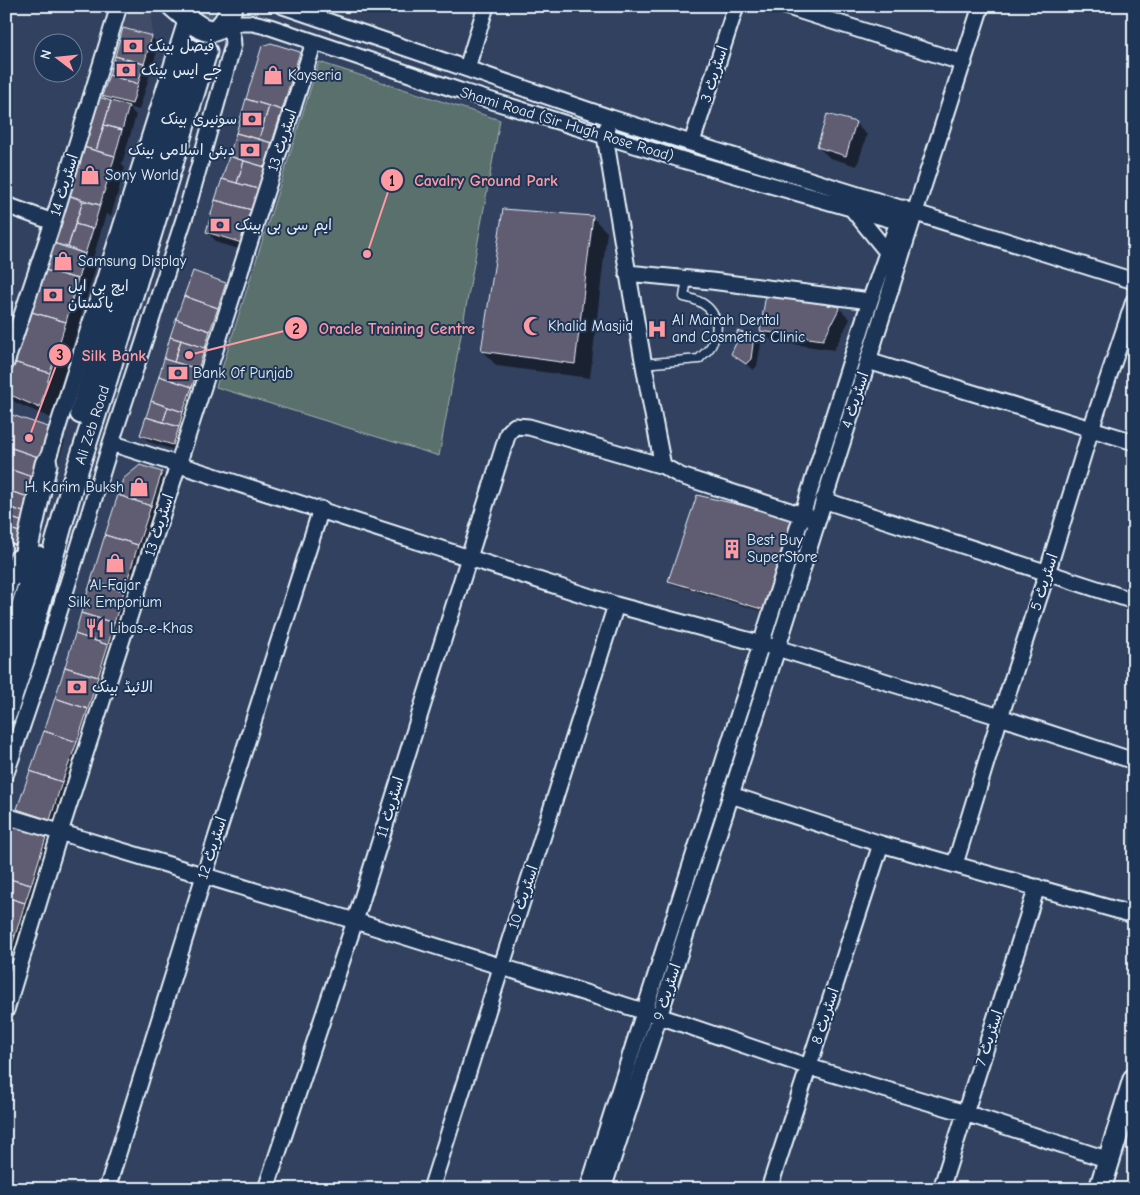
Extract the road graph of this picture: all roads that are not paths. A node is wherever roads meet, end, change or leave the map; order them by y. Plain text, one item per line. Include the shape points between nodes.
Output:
1 (118, 6) edge
2 (283, 6) edge
3 (486, 6) edge
4 (736, 6) edge
5 (785, 6) edge
6 (981, 6) edge
7 (183, 10) edge
8 (228, 15) edge
9 (314, 42) junction
10 (964, 63) junction
11 (467, 68) junction
12 (611, 118) junction
13 (605, 136) junction
14 (692, 142) junction
15 (6, 205) edge
16 (853, 210) junction
17 (907, 217) junction
18 (53, 222) junction
19 (888, 253) junction
20 (627, 273) junction
21 (687, 279) junction
22 (1134, 281) edge
23 (870, 301) junction
24 (1134, 301) edge
25 (868, 361) junction
26 (6, 363) edge
27 (642, 364) junction
28 (1091, 429) junction
29 (111, 442) junction
30 (1134, 442) edge
31 (46, 464) junction
32 (178, 465) junction
33 (663, 466) junction
34 (60, 483) junction
35 (823, 500) junction
36 (321, 509) junction
37 (811, 518) junction
38 (469, 557) junction
39 (1047, 573) junction
40 (20, 579) junction
41 (6, 595) edge
42 (1134, 601) edge
43 (616, 605) junction
44 (6, 612) edge
45 (769, 647) junction
46 (20, 655) edge
47 (6, 713) edge
48 (1000, 717) junction
49 (1134, 761) edge
50 (6, 773) edge
51 (731, 795) junction
52 (6, 816) edge
53 (60, 832) junction
54 (881, 844) junction
55 (955, 864) junction
56 (204, 876) junction
57 (1037, 888) junction
58 (1134, 915) edge
59 (354, 921) junction
60 (501, 967) junction
61 (6, 1010) edge
62 (652, 1014) junction
63 (809, 1067) junction
64 (1134, 1079) edge
65 (965, 1113) junction
66 (1109, 1160) junction
67 (1105, 1188) edge
68 (107, 1189) edge
69 (266, 1189) edge
70 (431, 1189) edge
71 (588, 1189) edge
72 (603, 1189) edge
73 (769, 1189) edge
74 (941, 1189) edge

1 - 18 street, اسٹریٹ 14
2 - 11 street, Shami Road (Sir Hugh Rose Road)
3 - 11 street
4 - 14 street, اسٹریٹ 3
5 - 10 street
6 - 10 street, اسٹریٹ 4
7 - 8 main road via 199,27 210,30 216,30
7 - 31 street
8 - 9 street, Shami Road (Sir Hugh Rose Road)
8 - 29 street via 233,45 186,213
9 - 13 street, Shami Road (Sir Hugh Rose Road)
9 - 32 street, اسٹریٹ 13
10 - 17 street, اسٹریٹ 4
11 - 12 street, Shami Road (Sir Hugh Rose Road)
12 - 13 street
12 - 14 street, Shami Road (Sir Hugh Rose Road)
13 - 16 street, Shami Road (Sir Hugh Rose Road)
13 - 20 street
14 - 17 street, Shami Road (Sir Hugh Rose Road)
15 - 18 street
16 - 17 street, Shami Road (Sir Hugh Rose Road)
16 - 19 street
17 - 19 street
17 - 22 street
17 - 25 street, اسٹریٹ 4
18 - 26 street, اسٹریٹ 14
19 - 23 street
20 - 21 street
20 - 27 street
21 - 23 street
21 - 27 lane via 684,297 696,299 716,318 717,330 712,345 699,359
23 - 37 street
24 - 28 street, اسٹریٹ 5
25 - 28 street
25 - 35 street, اسٹریٹ 4
27 - 33 street
28 - 30 street
28 - 39 street, اسٹریٹ 5
29 - 32 street
29 - 46 street
31 - 40 main road
31 - 41 street
32 - 36 street
32 - 53 street, اسٹریٹ 13
33 - 37 street via 681,476
33 - 38 street, اسٹریٹ 11 via 529,427 515,426 508,433
34 - 40 main road
34 - 46 main road, Ali Zeb Road
34 - 46 main road, Ali Zeb Road via 198,51 107,378
35 - 37 street, اسٹریٹ 4
35 - 39 street
36 - 38 street
36 - 56 street, اسٹریٹ 12
37 - 45 street
38 - 43 street
38 - 59 street, اسٹریٹ 11
39 - 42 street
39 - 48 street, اسٹریٹ 5
40 - 44 main road
40 - 46 main road
43 - 45 street
43 - 60 street, اسٹریٹ 10
45 - 48 street
45 - 51 street
45 - 62 street
46 - 47 main road, Ali Zeb Road
46 - 50 street
48 - 49 street
48 - 55 street, اسٹریٹ 5
51 - 54 street
51 - 62 street, اسٹریٹ 9
52 - 53 street
53 - 56 street
53 - 61 street, اسٹریٹ 13
54 - 55 street
54 - 63 street, اسٹریٹ 8
55 - 57 street
56 - 59 street
56 - 68 street, اسٹریٹ 12
57 - 58 street
57 - 65 street, اسٹریٹ 7
59 - 60 street
59 - 69 street, اسٹریٹ 11
60 - 62 street
60 - 70 street, اسٹریٹ 10
62 - 63 street
62 - 71 street
62 - 72 street, اسٹریٹ 9
63 - 65 street
63 - 73 street, اسٹریٹ 8
64 - 66 main road
65 - 66 street
65 - 74 street, اسٹریٹ 7
66 - 67 main road

